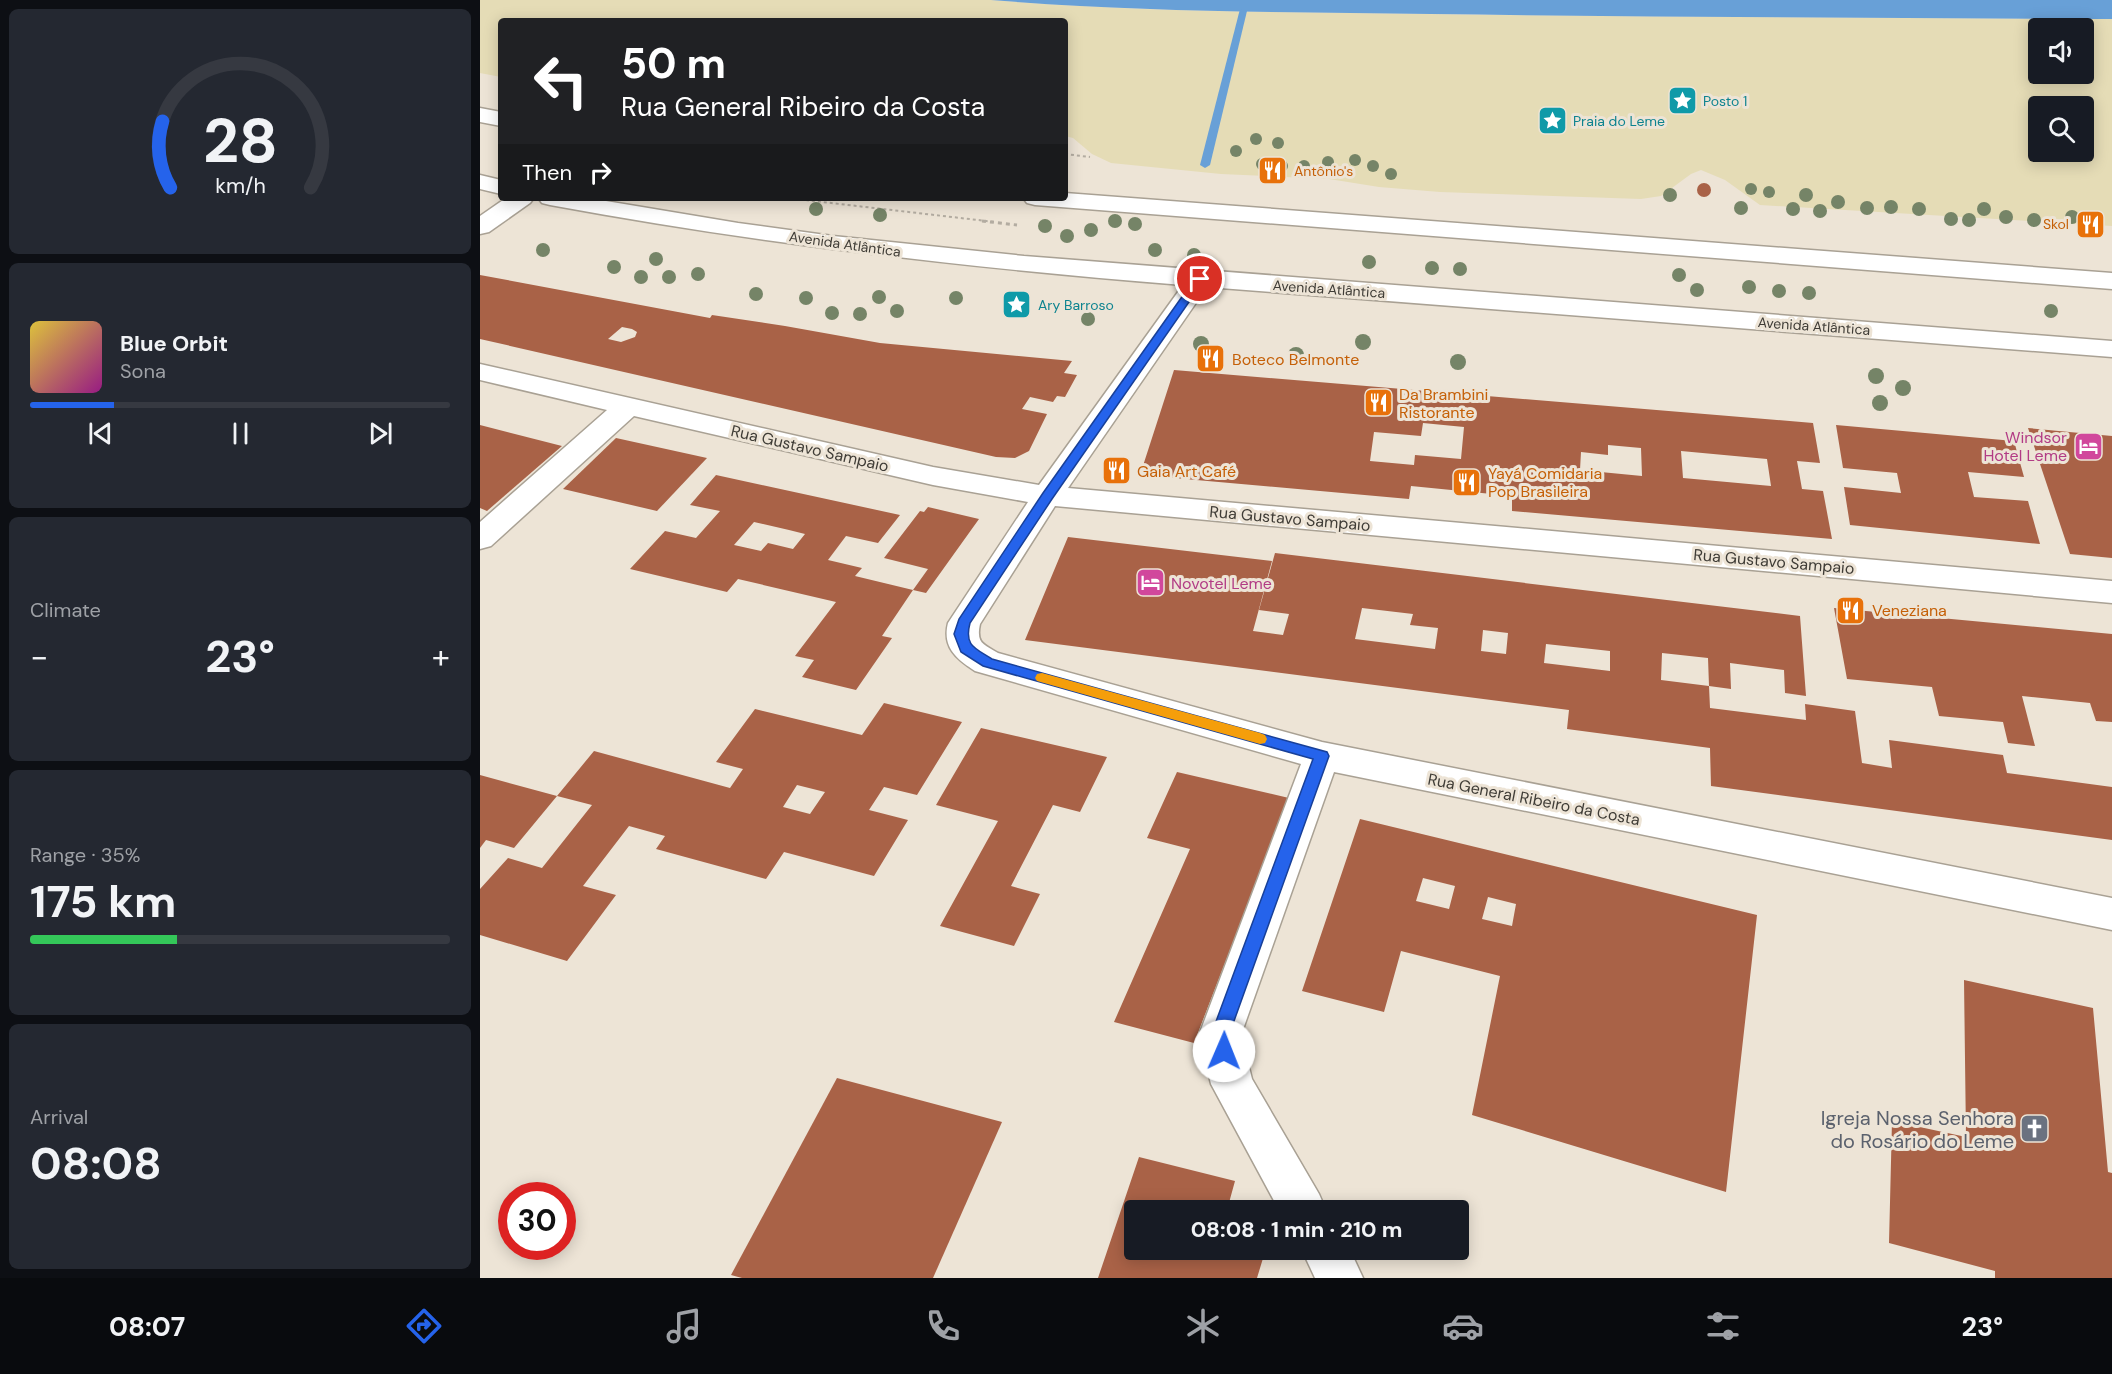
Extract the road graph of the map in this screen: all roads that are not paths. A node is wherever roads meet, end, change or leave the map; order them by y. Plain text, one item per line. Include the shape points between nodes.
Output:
1 (480, 115) edge
2 (498, 118) edge
3 (480, 182) edge
4 (498, 186) edge
5 (518, 201) edge
6 (564, 201) edge
7 (1068, 201) edge
8 (480, 227) edge
9 (1200, 279) junction
10 (2112, 281) edge
11 (2112, 349) edge
12 (480, 372) edge
13 (628, 406) junction
14 (1047, 496) junction
15 (480, 539) edge
16 (2112, 592) edge
17 (1322, 756) junction
18 (2112, 914) edge
19 (1297, 1200) edge
20 (1330, 1260) edge
21 (1340, 1278) edge

1 - 2 street
3 - 4 street
5 - 8 street
6 - 9 street, Avenida Atlântica via 928,255
7 - 10 street
9 - 11 street, Avenida Atlântica
9 - 14 street
12 - 13 street, Rua Gustavo Sampaio
13 - 14 street, Rua Gustavo Sampaio via 933,476
13 - 15 street
14 - 16 street, Rua Gustavo Sampaio
14 - 17 street, Rua General Ribeiro da Costa via 964,623 961,634 966,649 987,663
17 - 18 street, Rua General Ribeiro da Costa
17 - 19 street via 1220,1035 1232,1084
20 - 21 street

